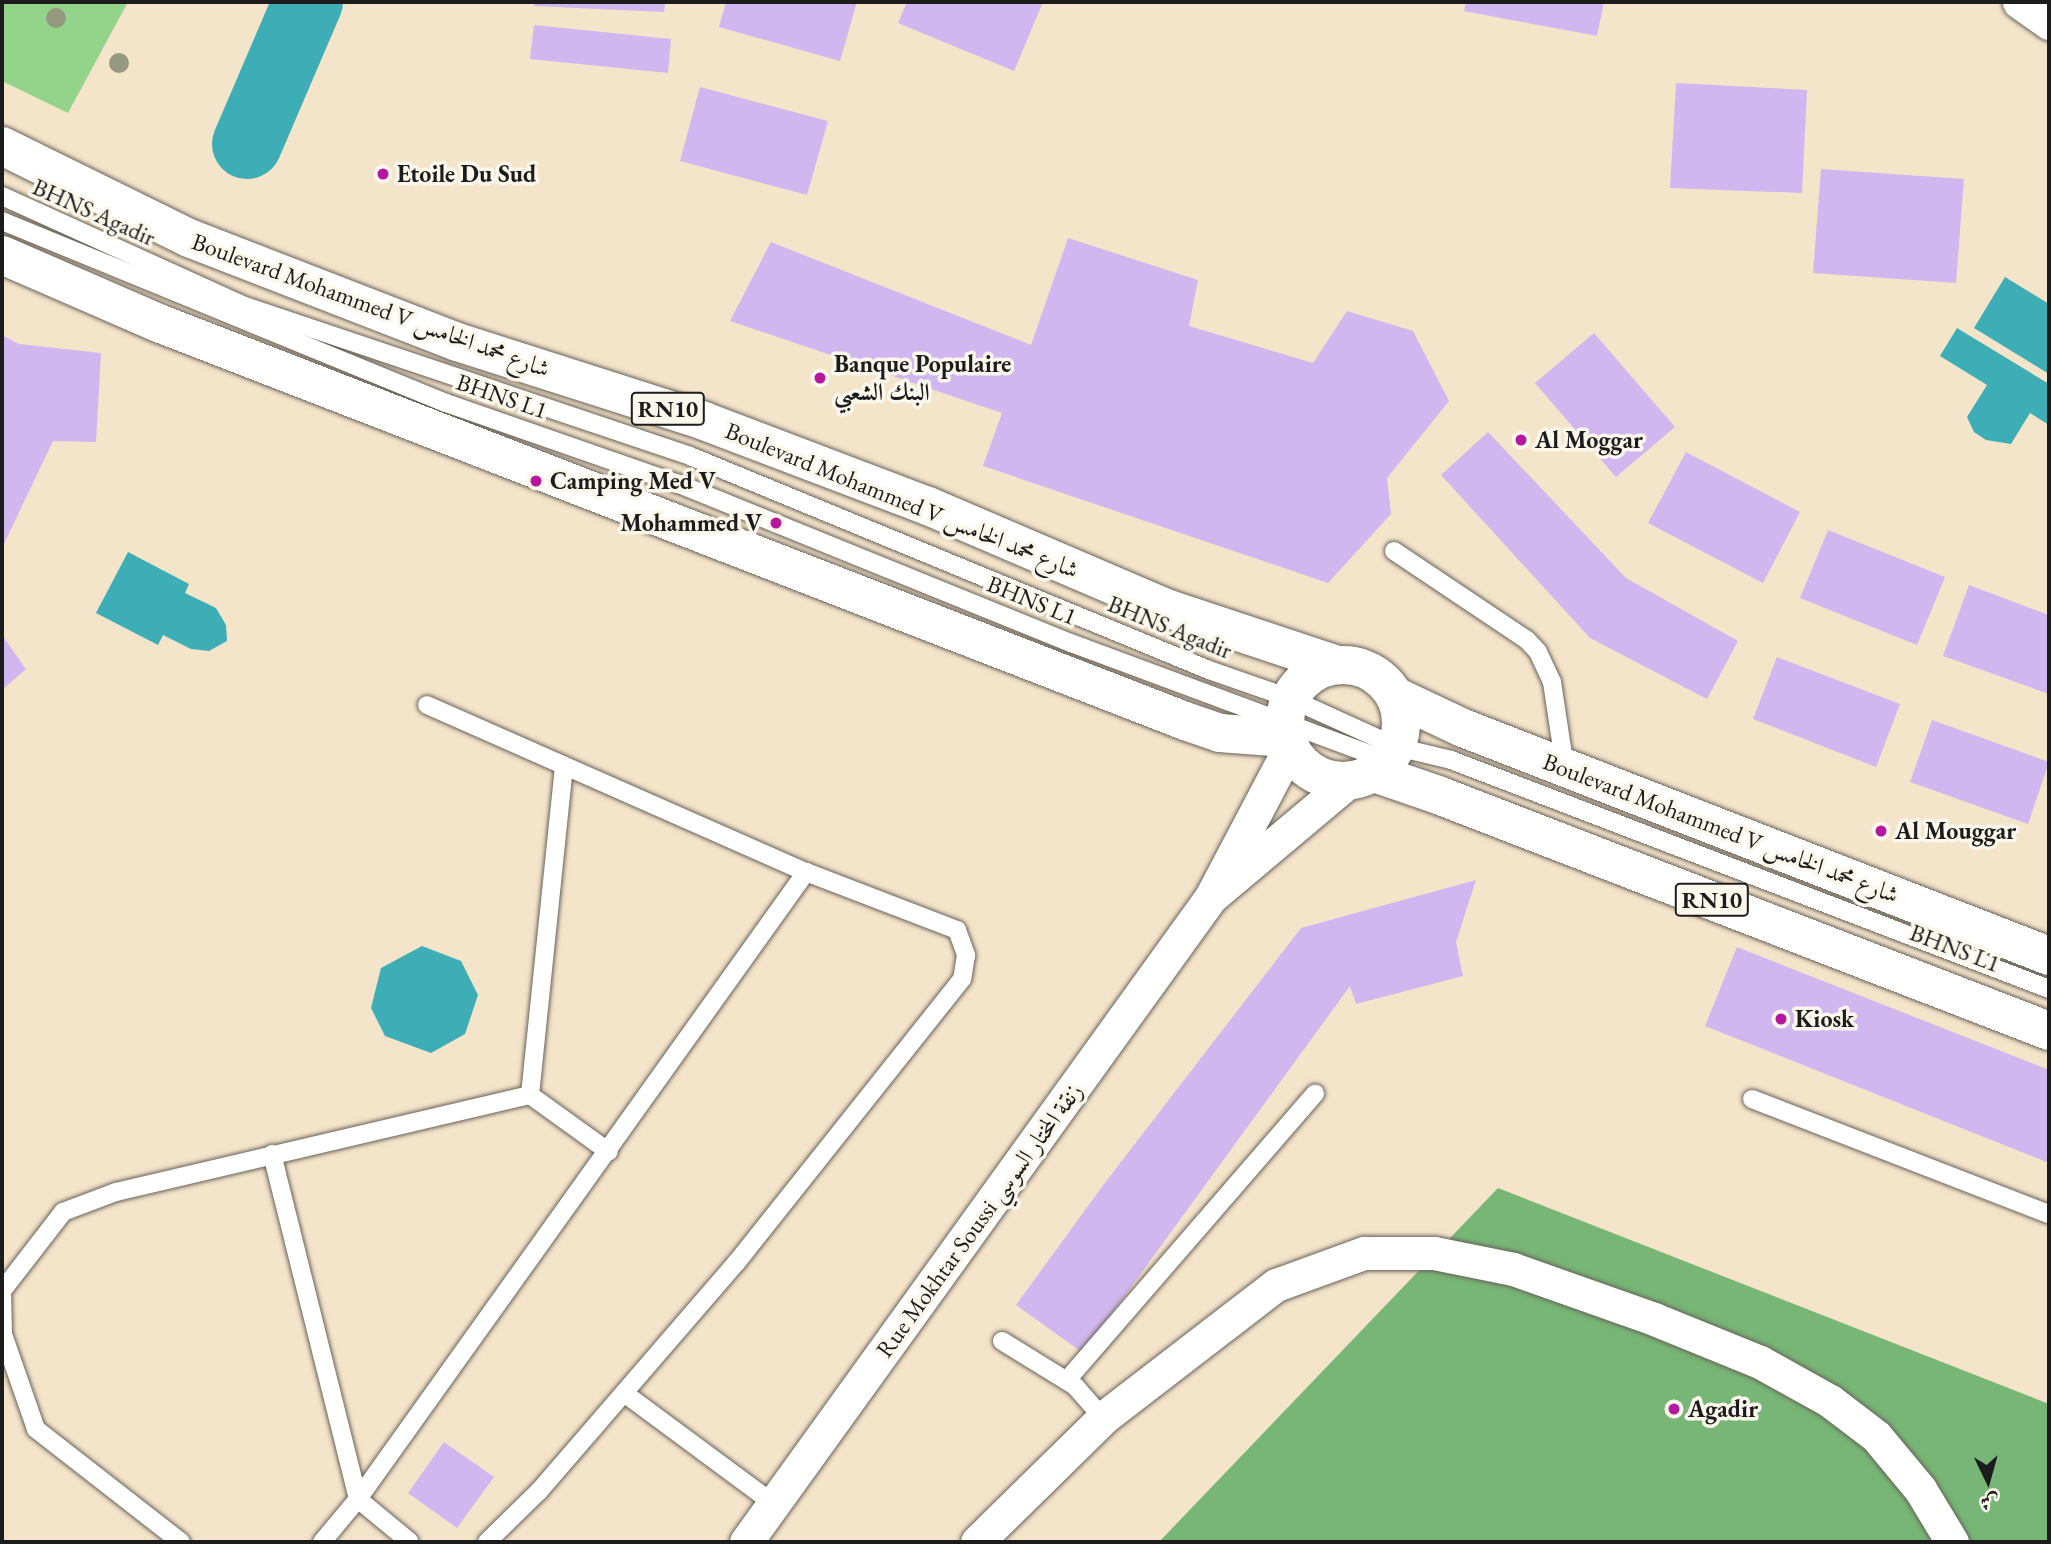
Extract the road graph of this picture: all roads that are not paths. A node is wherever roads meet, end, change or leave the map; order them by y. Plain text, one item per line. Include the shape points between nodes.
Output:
1 (2019, 2) edge
2 (2049, 23) edge
3 (2, 146) edge
4 (2, 196) edge
5 (2, 221) edge
6 (2, 255) edge
7 (1394, 551) dead end
8 (1337, 665) junction
9 (1395, 696) junction
10 (427, 705) dead end
11 (1287, 727) junction
12 (1377, 765) junction
13 (564, 766) junction
14 (1565, 768) junction
15 (806, 872) junction
16 (1211, 897) junction
17 (1815, 921) dead end
18 (2049, 956) edge
19 (2049, 989) edge
20 (2049, 1031) edge
21 (1315, 1094) dead end
22 (530, 1095) junction
23 (1752, 1100) dead end
24 (609, 1152) junction
25 (272, 1154) junction
26 (2049, 1214) edge
27 (1002, 1341) dead end
28 (1067, 1380) junction
29 (624, 1393) junction
30 (1103, 1418) junction
31 (358, 1499) junction
32 (774, 1504) junction
33 (181, 1542) edge
34 (322, 1542) edge
35 (410, 1542) edge
36 (488, 1542) edge
37 (746, 1542) edge
38 (977, 1542) edge
39 (1952, 1542) edge

1 - 2 street
3 - 8 main road, Boulevard Mohammed V شارع محمد الخامس / RN10 via 189,238 444,337 704,421 928,506 1166,608
4 - 11 lane, BHNS Agadir via 245,306 690,456 1209,670
5 - 11 lane, BHNS L1 via 446,403 680,484
6 - 11 main road via 161,324 1220,733
7 - 14 lane via 1527,640 1538,652 1552,682
8 - 9 main road, RN10 via 1360,667 1381,678
8 - 11 main road via 1301,681
9 - 12 main road via 1400,713
9 - 14 main road, Boulevard Mohammed V شارع محمد الخامس / RN10
10 - 13 lane
11 - 12 lane, BHNS Agadir
11 - 12 main road, RN10 via 1304,768 1325,779
11 - 16 street
12 - 16 street
12 - 17 lane
12 - 19 lane, BHNS Agadir via 1451,760
12 - 20 main road, RN10 via 1438,794
13 - 15 lane
13 - 22 lane
14 - 18 main road, Boulevard Mohammed V شارع محمد الخامس / RN10
15 - 24 lane
15 - 29 lane via 957,930 966,955 962,979 736,1263
16 - 32 street, Rue Mokhtar Soussi زنقة المختار السوسي
21 - 28 lane
22 - 24 lane
22 - 25 lane
23 - 26 lane
24 - 31 lane
25 - 31 lane
25 - 33 lane via 116,1192 63,1212 2,1291 3,1334 36,1429
27 - 28 lane
28 - 30 lane
29 - 32 lane
29 - 36 lane
30 - 38 street
30 - 39 street via 1276,1285 1364,1254 1434,1253 1513,1269 1654,1319 1760,1362 1830,1401 1877,1436 1920,1489
31 - 34 lane
31 - 35 lane
32 - 37 street, Rue Mokhtar Soussi زنقة المختار السوسي

